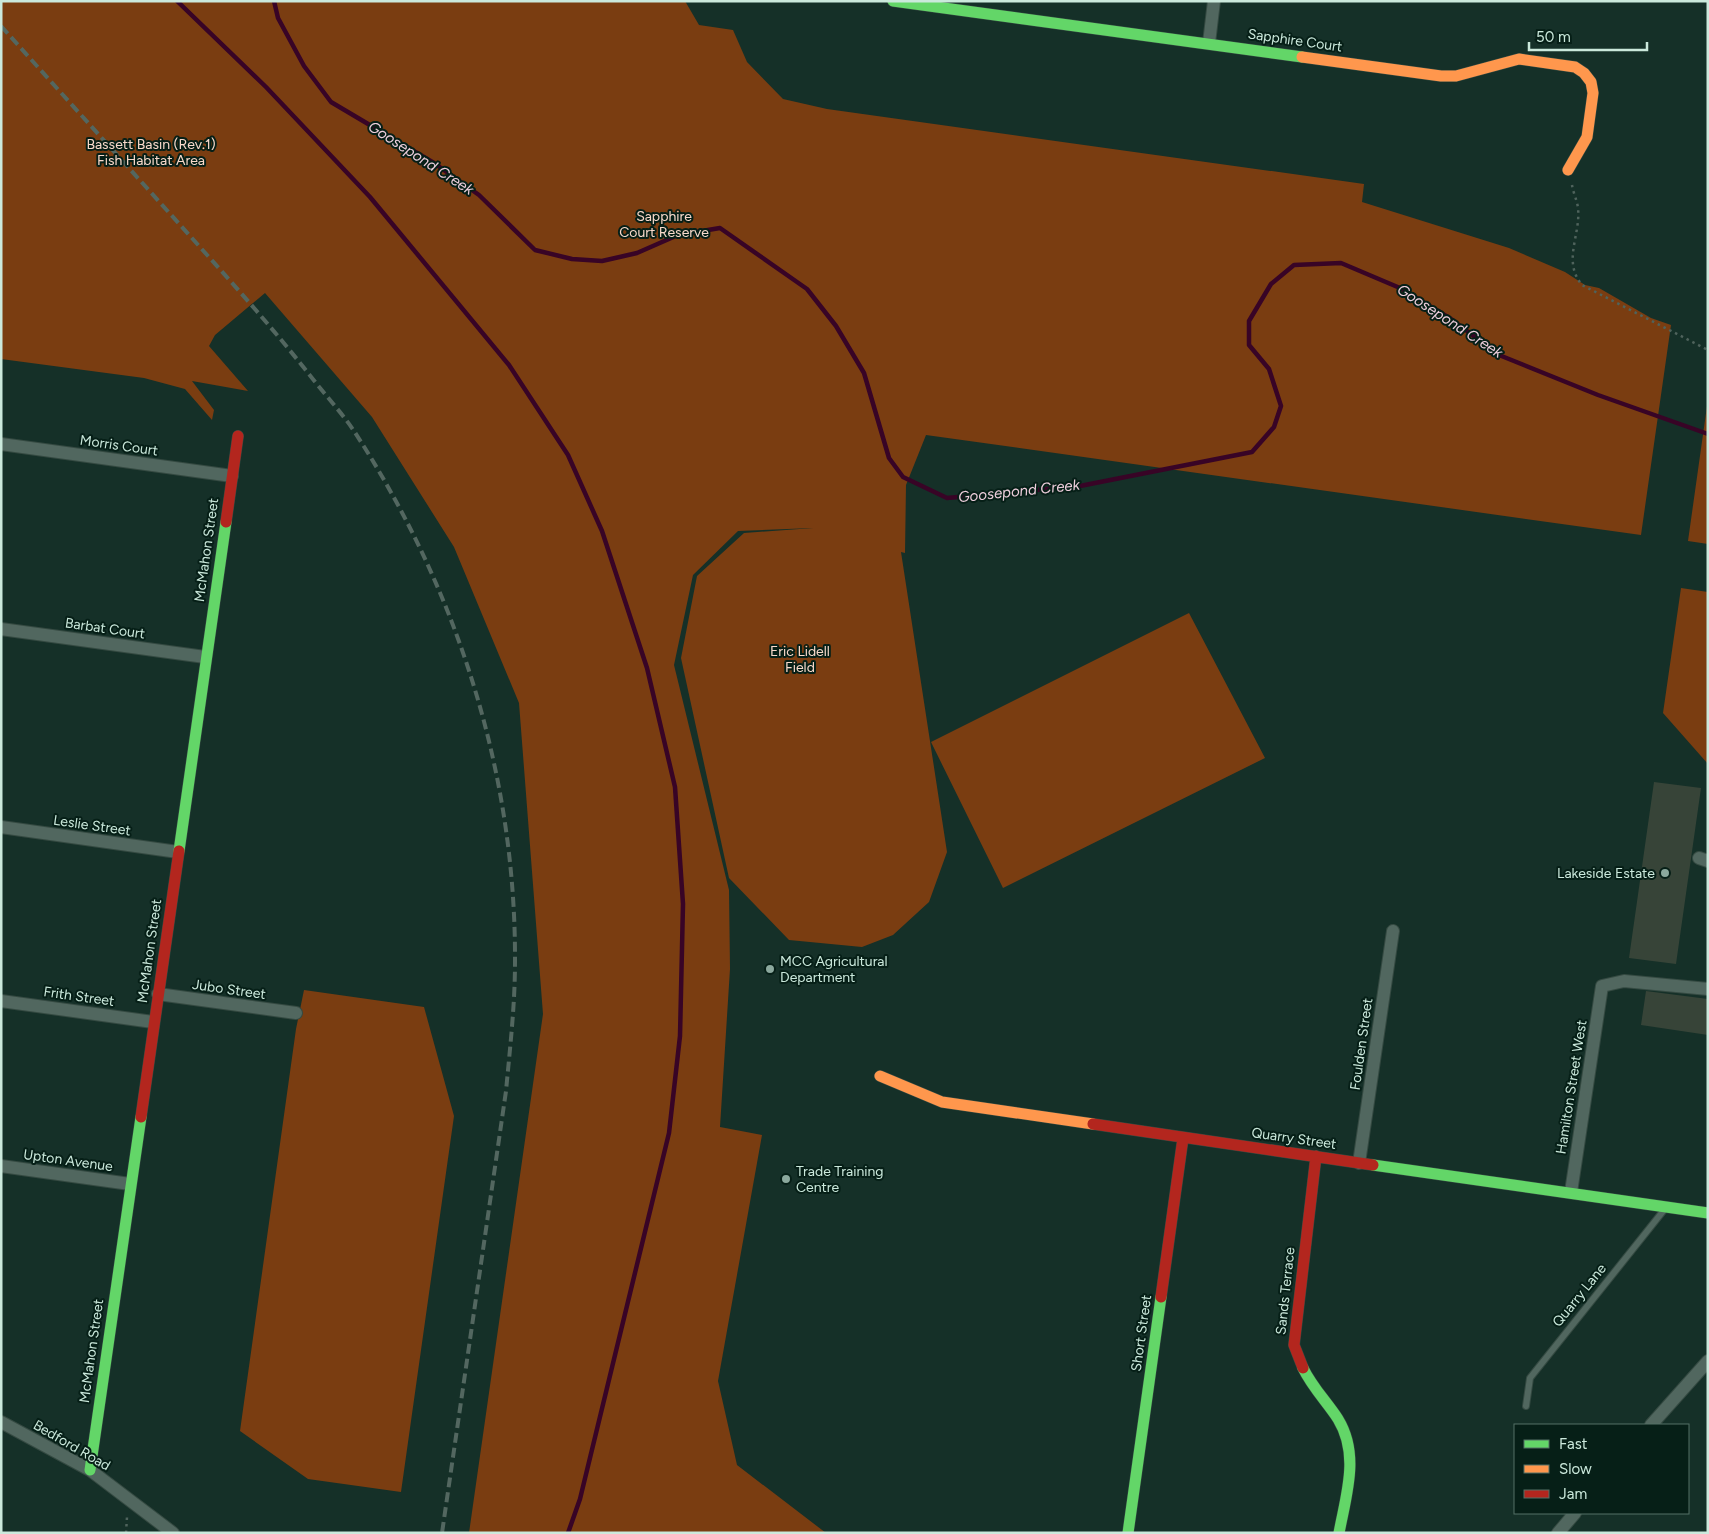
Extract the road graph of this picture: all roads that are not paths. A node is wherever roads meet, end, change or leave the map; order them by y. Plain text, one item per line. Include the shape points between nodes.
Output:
1 (893, 1) edge
2 (1214, 1) edge
3 (1209, 43) junction
4 (1568, 170) road end
5 (238, 436) dead end
6 (1, 444) edge
7 (232, 476) junction
8 (1, 629) edge
9 (205, 657) junction
10 (1, 827) edge
11 (178, 852) junction
12 (1392, 930) dead end
13 (1708, 990) edge
14 (158, 994) junction
15 (1, 1001) edge
16 (296, 1013) dead end
17 (153, 1022) junction
18 (880, 1076) dead end
19 (1183, 1138) junction
20 (1316, 1156) junction
21 (1359, 1162) junction
22 (1, 1166) edge
23 (130, 1184) junction
24 (1571, 1192) junction
25 (1666, 1206) junction
26 (1708, 1213) edge
27 (1708, 1361) edge
28 (1526, 1406) dead end
29 (1, 1422) edge
30 (1653, 1424) edge
31 (90, 1470) junction
32 (1574, 1514) edge
33 (173, 1533) edge
34 (1128, 1533) edge
35 (1340, 1533) edge
36 (1558, 1533) edge

1 - 3 street, Sapphire Court
2 - 3 street
3 - 4 street, Sapphire Court via 1440,76 1456,76 1519,59 1575,66 1591,82 1593,93 1587,137
5 - 7 street, McMahon Street
6 - 7 street, Morris Court
7 - 9 street, McMahon Street
8 - 9 street, Barbat Court
9 - 11 street, McMahon Street
10 - 11 street, Leslie Street
11 - 14 street, McMahon Street
12 - 21 street, Foulden Street
13 - 24 street, Hamilton Street West via 1624,981 1602,986
14 - 16 street, Jubo Street
14 - 17 street, McMahon Street
15 - 17 street, Frith Street
17 - 23 street, McMahon Street
18 - 19 street, Quarry Street via 942,1102
19 - 20 street, Quarry Street
19 - 34 street, Short Street
20 - 21 street, Quarry Street
20 - 35 street, Sands Terrace via 1294,1345 1303,1372 1339,1422 1349,1444 1350,1462
21 - 24 street, Quarry Street
22 - 23 street, Upton Avenue
23 - 31 street, McMahon Street
24 - 25 street, Quarry Street
25 - 26 street, Quarry Street
25 - 28 lane, Quarry Lane via 1530,1378
27 - 30 street
29 - 31 street, Bedford Road
31 - 33 street, Bedford Road
32 - 36 street

